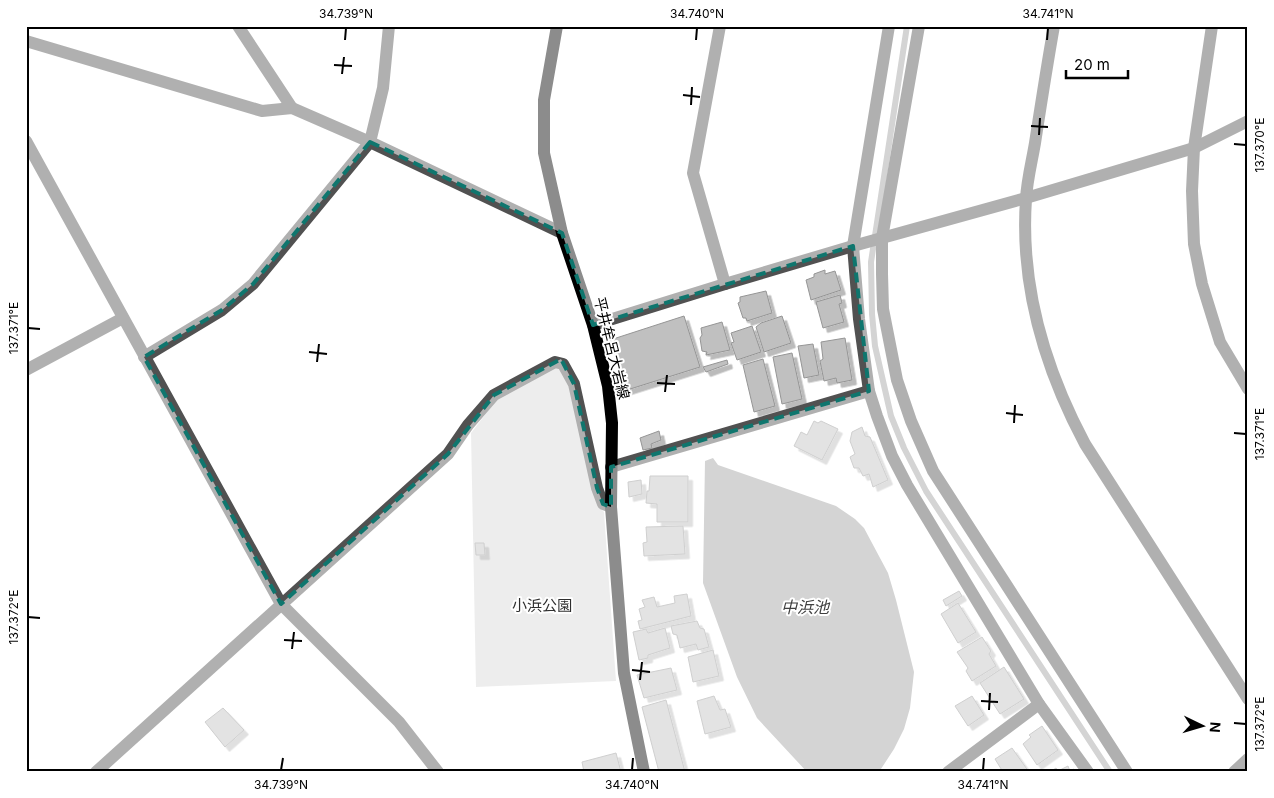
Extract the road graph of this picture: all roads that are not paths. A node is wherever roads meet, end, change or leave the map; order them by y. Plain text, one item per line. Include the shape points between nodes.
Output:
1 (238, 26) edge
2 (389, 26) edge
3 (558, 26) edge
4 (720, 26) edge
5 (889, 26) edge
6 (919, 26) edge
7 (1054, 26) edge
8 (1212, 26) edge
9 (26, 41) edge
10 (292, 108) junction
11 (1248, 121) edge
12 (26, 141) edge
13 (370, 142) junction
14 (1194, 148) junction
15 (1026, 198) junction
16 (562, 233) junction
17 (882, 238) junction
18 (853, 246) junction
19 (725, 284) junction
20 (123, 318) junction
21 (593, 325) junction
22 (144, 357) junction
23 (26, 370) edge
24 (1248, 389) edge
25 (869, 391) junction
26 (612, 468) junction
27 (611, 507) junction
28 (281, 604) junction
29 (1248, 699) edge
30 (1039, 704) junction
31 (1248, 759) edge
32 (96, 772) edge
33 (438, 772) edge
34 (644, 772) edge
35 (948, 772) edge
36 (1088, 772) edge
37 (1127, 772) edge
38 (1234, 772) edge

1 - 10 street
2 - 13 street via 383,88
3 - 16 main road, 平井牟呂大岩線 via 544,100 544,153
4 - 19 street via 693,173
5 - 18 street
6 - 17 street
7 - 15 street
8 - 14 street
9 - 10 street via 262,111
10 - 13 street
11 - 14 street
12 - 20 street
13 - 16 street
13 - 22 street via 253,284 222,310
14 - 15 street
14 - 24 street via 1194,244 1202,284 1220,342
15 - 17 street
15 - 29 street via 1026,264 1036,322 1069,413 1085,444
16 - 21 main road, 平井牟呂大岩線
17 - 18 street
17 - 37 street via 883,309 888,342 911,421 933,471
18 - 19 street
18 - 25 street
19 - 21 street
20 - 22 street
20 - 23 street
21 - 26 main road, 平井牟呂大岩線 via 608,386
22 - 28 street
25 - 26 street
25 - 30 street via 906,485
26 - 27 main road, 平井牟呂大岩線
27 - 28 street via 603,504 597,488 574,384 563,364 555,362 494,395 448,454
27 - 34 main road, 平井牟呂大岩線 via 624,673
28 - 32 street
28 - 33 street via 399,722
30 - 35 street
30 - 36 street
31 - 38 street

